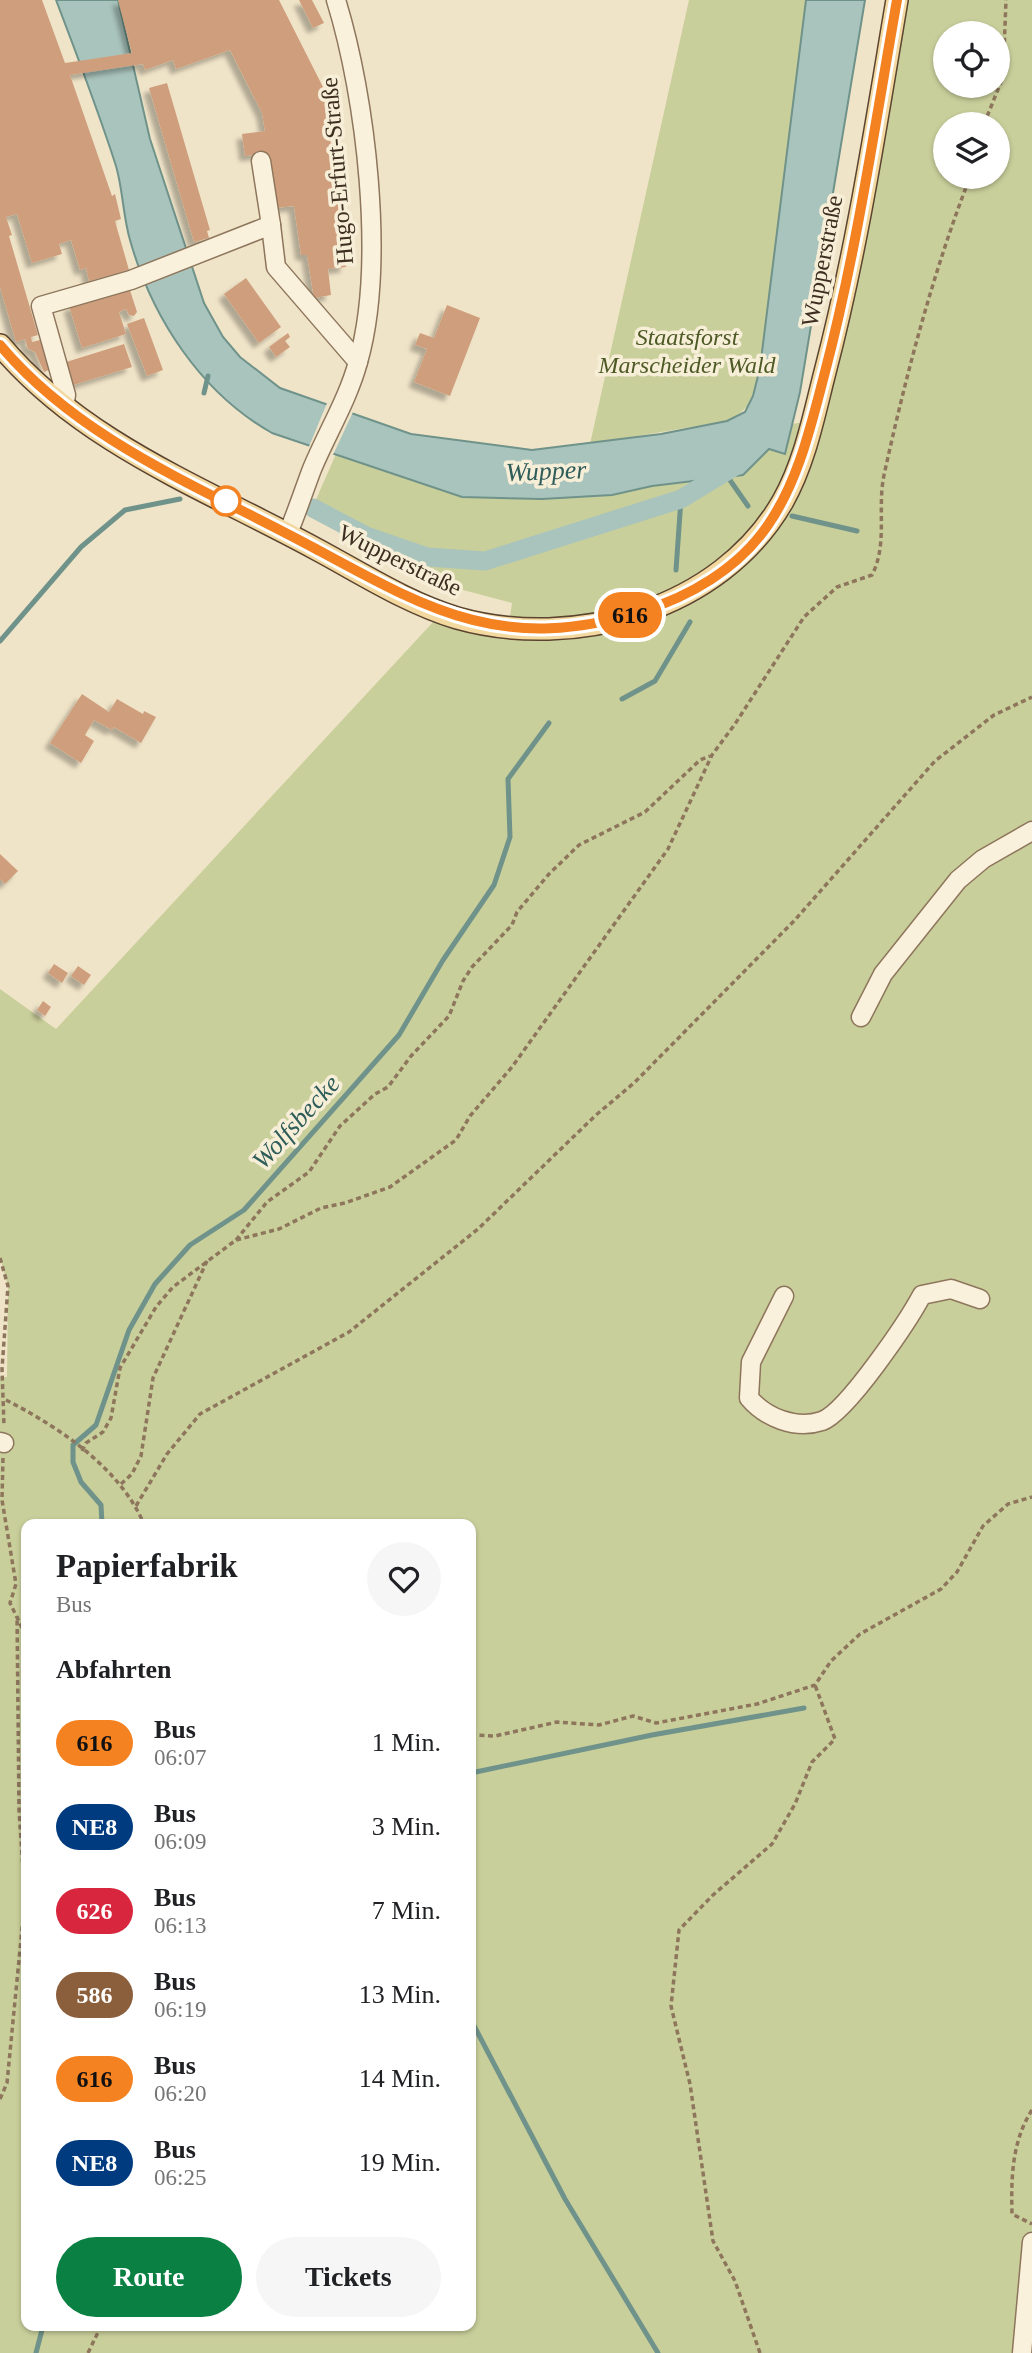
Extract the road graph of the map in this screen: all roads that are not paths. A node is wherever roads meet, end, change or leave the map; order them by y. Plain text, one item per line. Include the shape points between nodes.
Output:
1 (336, 0) edge
2 (897, 0) edge
3 (261, 162) dead end
4 (271, 225) junction
5 (0, 345) edge
6 (358, 362) junction
7 (64, 408) junction
8 (288, 533) junction
9 (1032, 831) edge
10 (861, 1017) dead end
11 (784, 1296) dead end
12 (980, 1299) dead end
13 (1032, 2242) edge
14 (1022, 2353) edge

1 - 6 street, Hugo-Erfurt-Straße via 348,37 362,132 373,258
2 - 8 main road, Wupperstraße via 844,300 818,399 785,498 746,552 713,578 670,602 580,626 536,630 455,617 391,590
3 - 4 street
4 - 6 street via 276,267
4 - 7 street via 131,281 41,306 66,395
5 - 7 main road, Wupperstraße
6 - 8 street, Hugo-Erfurt-Straße
7 - 8 main road, Wupperstraße via 105,437
9 - 10 street via 983,859 958,880 883,974
11 - 12 street via 751,1362 749,1398 761,1412 804,1424 822,1421 838,1410 907,1324 922,1295 951,1289
13 - 14 street

